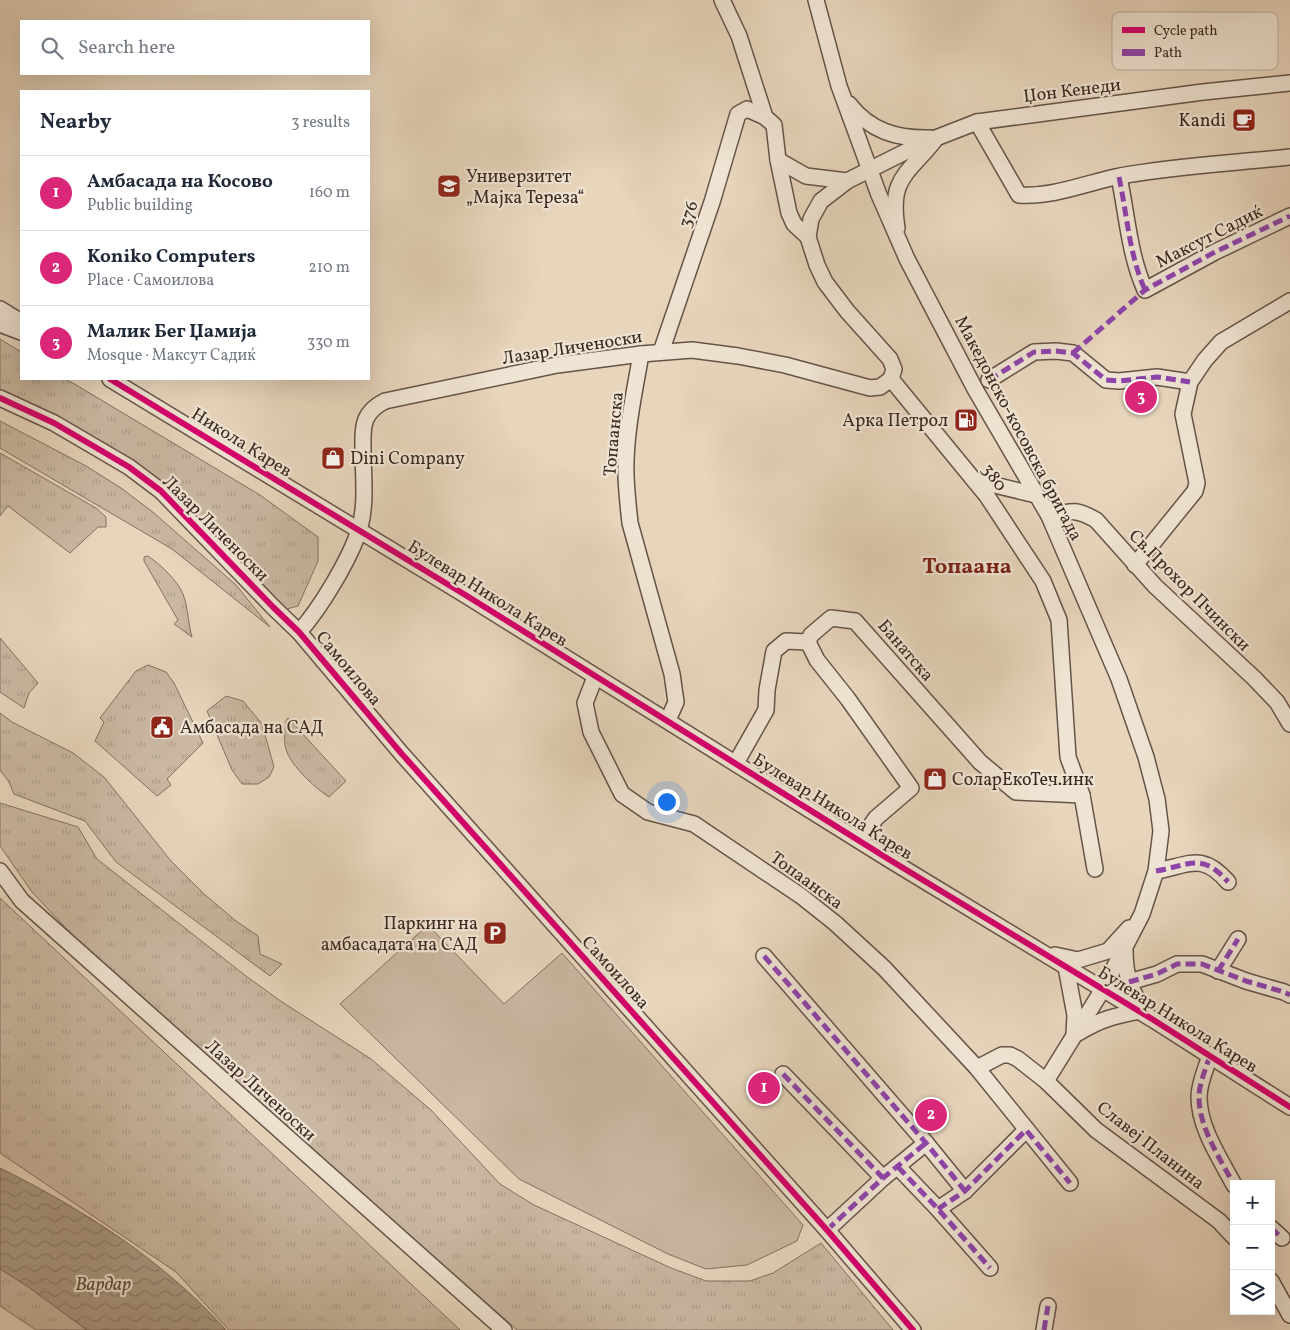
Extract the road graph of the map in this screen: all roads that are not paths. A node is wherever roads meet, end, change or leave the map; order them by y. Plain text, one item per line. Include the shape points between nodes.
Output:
1 (722, 0) edge
2 (816, 0) edge
3 (1290, 83) edge
4 (843, 96) junction
5 (765, 116) junction
6 (977, 122) junction
7 (936, 138) junction
8 (1290, 158) edge
9 (778, 160) junction
10 (869, 169) junction
11 (1119, 176) junction
12 (847, 181) junction
13 (1290, 216) edge
14 (808, 236) junction
15 (900, 243) junction
16 (1290, 301) edge
17 (0, 308) edge
18 (20, 321) edge
19 (0, 324) edge
20 (20, 332) edge
21 (661, 352) junction
22 (641, 354) junction
23 (891, 379) junction
24 (112, 380) edge
25 (989, 380) dead end
26 (1190, 382) junction
27 (0, 398) edge
28 (974, 480) junction
29 (1036, 495) junction
30 (1048, 516) junction
31 (359, 531) junction
32 (1135, 565) junction
33 (299, 632) junction
34 (808, 642) junction
35 (595, 677) junction
36 (668, 720) junction
37 (1290, 724) edge
38 (736, 763) junction
39 (1082, 796) junction
40 (860, 841) junction
41 (1095, 869) dead end
42 (0, 871) edge
43 (1156, 871) junction
44 (1228, 882) dead end
45 (1142, 914) junction
46 (1238, 939) dead end
47 (1125, 948) junction
48 (1040, 952) junction
49 (764, 956) dead end
50 (1066, 967) junction
51 (1218, 971) junction
52 (1128, 982) junction
53 (1103, 989) junction
54 (1290, 996) edge
55 (1146, 1015) junction
56 (1074, 1035) junction
57 (1210, 1056) junction
58 (978, 1068) junction
59 (783, 1074) dead end
60 (1046, 1081) junction
61 (1290, 1107) edge
62 (1026, 1130) junction
63 (926, 1143) junction
64 (898, 1166) junction
65 (883, 1178) junction
66 (1231, 1180) edge
67 (1070, 1183) dead end
68 (965, 1190) junction
69 (938, 1209) junction
70 (827, 1230) junction
71 (1230, 1233) edge
72 (990, 1268) dead end
73 (1275, 1288) edge
74 (1048, 1306) dead end
75 (1290, 1315) edge
76 (504, 1330) edge
77 (913, 1330) edge
78 (1044, 1330) edge

1 - 5 street via 740,36
2 - 4 street, Македонско-косовска бригада
3 - 6 street, Џон Кенеди
4 - 7 street via 864,120 878,129 915,138
4 - 10 street, Македонско-косовска бригада
5 - 9 street via 774,125
5 - 21 street, 376 via 747,109 738,114
6 - 7 street, Џон Кенеди
6 - 11 street via 1019,196 1050,193
7 - 10 street, Џон Кенеди
7 - 15 street via 898,186 895,205
8 - 11 street
9 - 12 street via 806,176
9 - 14 street via 789,213 794,224
10 - 12 street
10 - 15 street, Македонско-косовска бригада
11 - 13 street, Максут Садиќ via 1129,236 1145,290
12 - 14 street via 821,201 810,219
14 - 23 street via 825,282 890,359 894,369
15 - 29 street, Македонско-косовска бригада via 975,389
16 - 26 street via 1221,342
17 - 18 street
19 - 20 street
21 - 22 street, Лазар Личеноски
21 - 23 street, Лазар Личеноски via 692,350 738,356 786,365 870,388 880,387
22 - 31 street, Лазар Личеноски via 557,366 393,398 380,404 367,417 364,430 363,505
22 - 36 street, Топаанска via 627,445 628,504 630,523 672,674 676,702
23 - 28 street, 380
24 - 31 street, Никола Карев
25 - 26 street via 1034,352 1056,351 1073,353 1106,380 1157,377
26 - 32 street via 1183,414 1197,483 1195,491
27 - 33 street, Лазар Личеноски via 95,446 161,491
28 - 29 street
28 - 39 street, 380 via 1044,581 1059,620 1068,756
29 - 30 street, Македонско-косовска бригада
30 - 32 street, Св.Прохор Пчински via 1072,510 1096,520
30 - 43 street, Македонско-косовска бригада via 1119,679 1146,757 1161,831
31 - 33 street, Лазар Личеноски via 335,579
31 - 35 street, Булевар Никола Карев
32 - 37 street, Св.Прохор Пчински via 1254,678 1277,702
33 - 70 street, Самоилова via 401,753
34 - 38 street via 786,641 774,651 766,710
34 - 39 street, Банатска via 811,635 832,618 855,621 980,762 1016,792
34 - 40 street via 816,660 912,788 876,818
35 - 36 street, Булевар Никола Карев
35 - 58 street, Топаанска via 585,703 591,732 622,794 648,812 694,824 801,896 884,968
36 - 38 street, Булевар Никола Карев
38 - 40 street, Булевар Никола Карев
39 - 41 street, 380
40 - 48 street, Булевар Никола Карев
42 - 76 street, Лазар Личеноски via 22,901
43 - 44 street via 1196,862 1209,864
43 - 45 street, Македонско-косовска бригада
45 - 47 street, Македонско-косовска бригада
45 - 48 street via 1108,951 1078,960
46 - 51 street
47 - 52 street
47 - 53 street, Македонско-косовска бригада
48 - 50 street, Булевар Никола Карев
49 - 63 street
50 - 53 street, Булевар Никола Карев
50 - 56 street via 1075,1015
51 - 52 street via 1202,964 1177,964
51 - 54 street
52 - 55 street
53 - 55 street, Булевар Никола Карев
53 - 56 street
55 - 56 street via 1108,1017
55 - 57 street, Булевар Никола Карев
56 - 60 street
57 - 61 street, Булевар Никола Карев
57 - 66 street via 1201,1083 1200,1113
58 - 60 street, Славеј Планина via 1007,1055 1024,1063
58 - 62 street, Топаанска
59 - 65 street
60 - 71 street, Славеј Планина via 1096,1130 1219,1221
62 - 67 street, Топаанска
62 - 68 street
63 - 64 street
63 - 68 street
64 - 65 street
64 - 69 street
65 - 70 street
68 - 69 street
69 - 72 street
70 - 77 street, Самоилова
73 - 75 street
74 - 78 street

